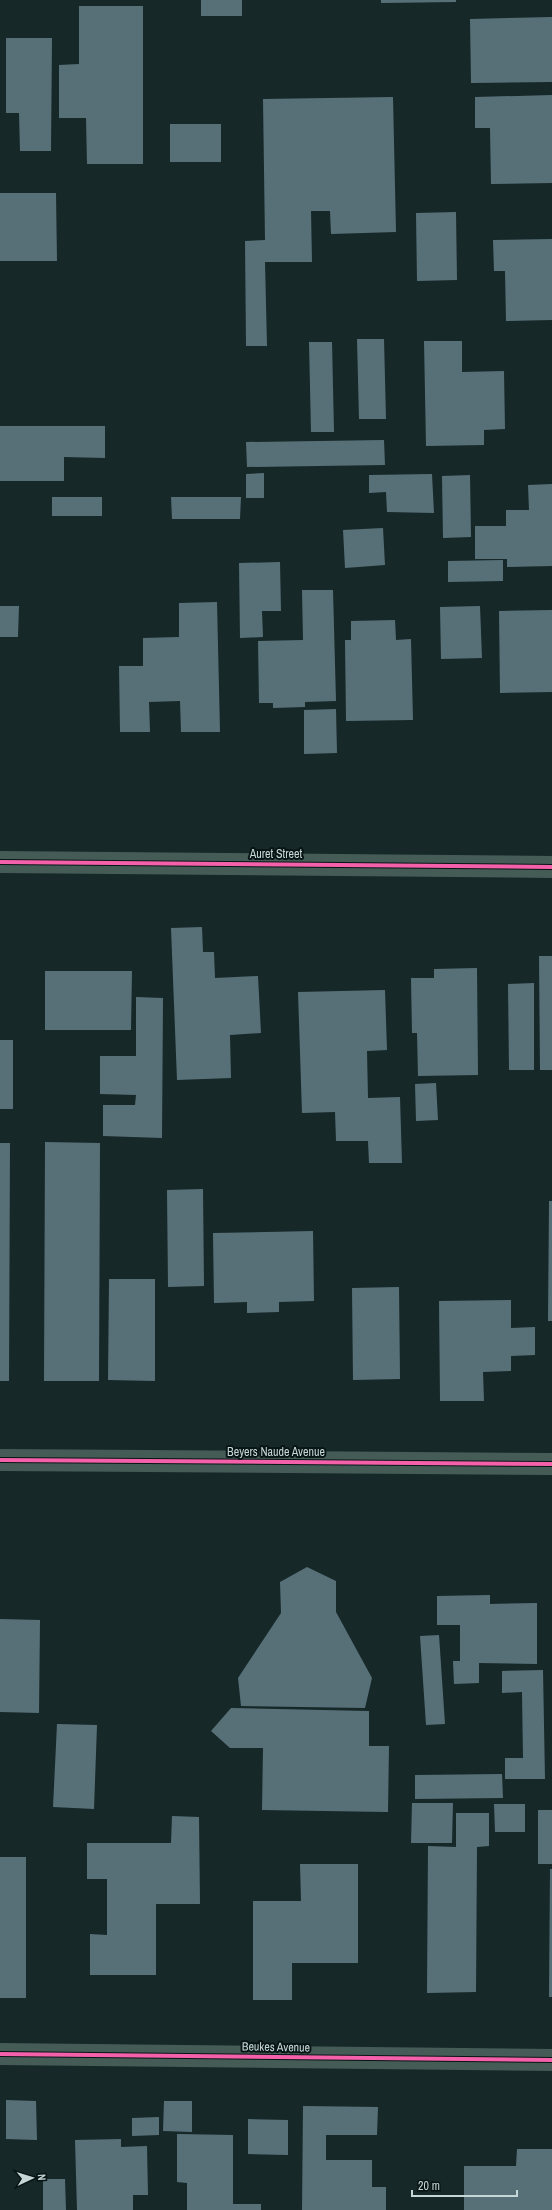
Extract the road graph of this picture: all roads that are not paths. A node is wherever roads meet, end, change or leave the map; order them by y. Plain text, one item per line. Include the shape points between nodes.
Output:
1 (0, 862) edge
2 (552, 866) edge
3 (0, 1460) edge
4 (552, 1464) edge
5 (0, 2054) edge
6 (552, 2060) edge

1 - 2 street, Auret Street
3 - 4 street, Beyers Naude Avenue
5 - 6 street, Beukes Avenue

